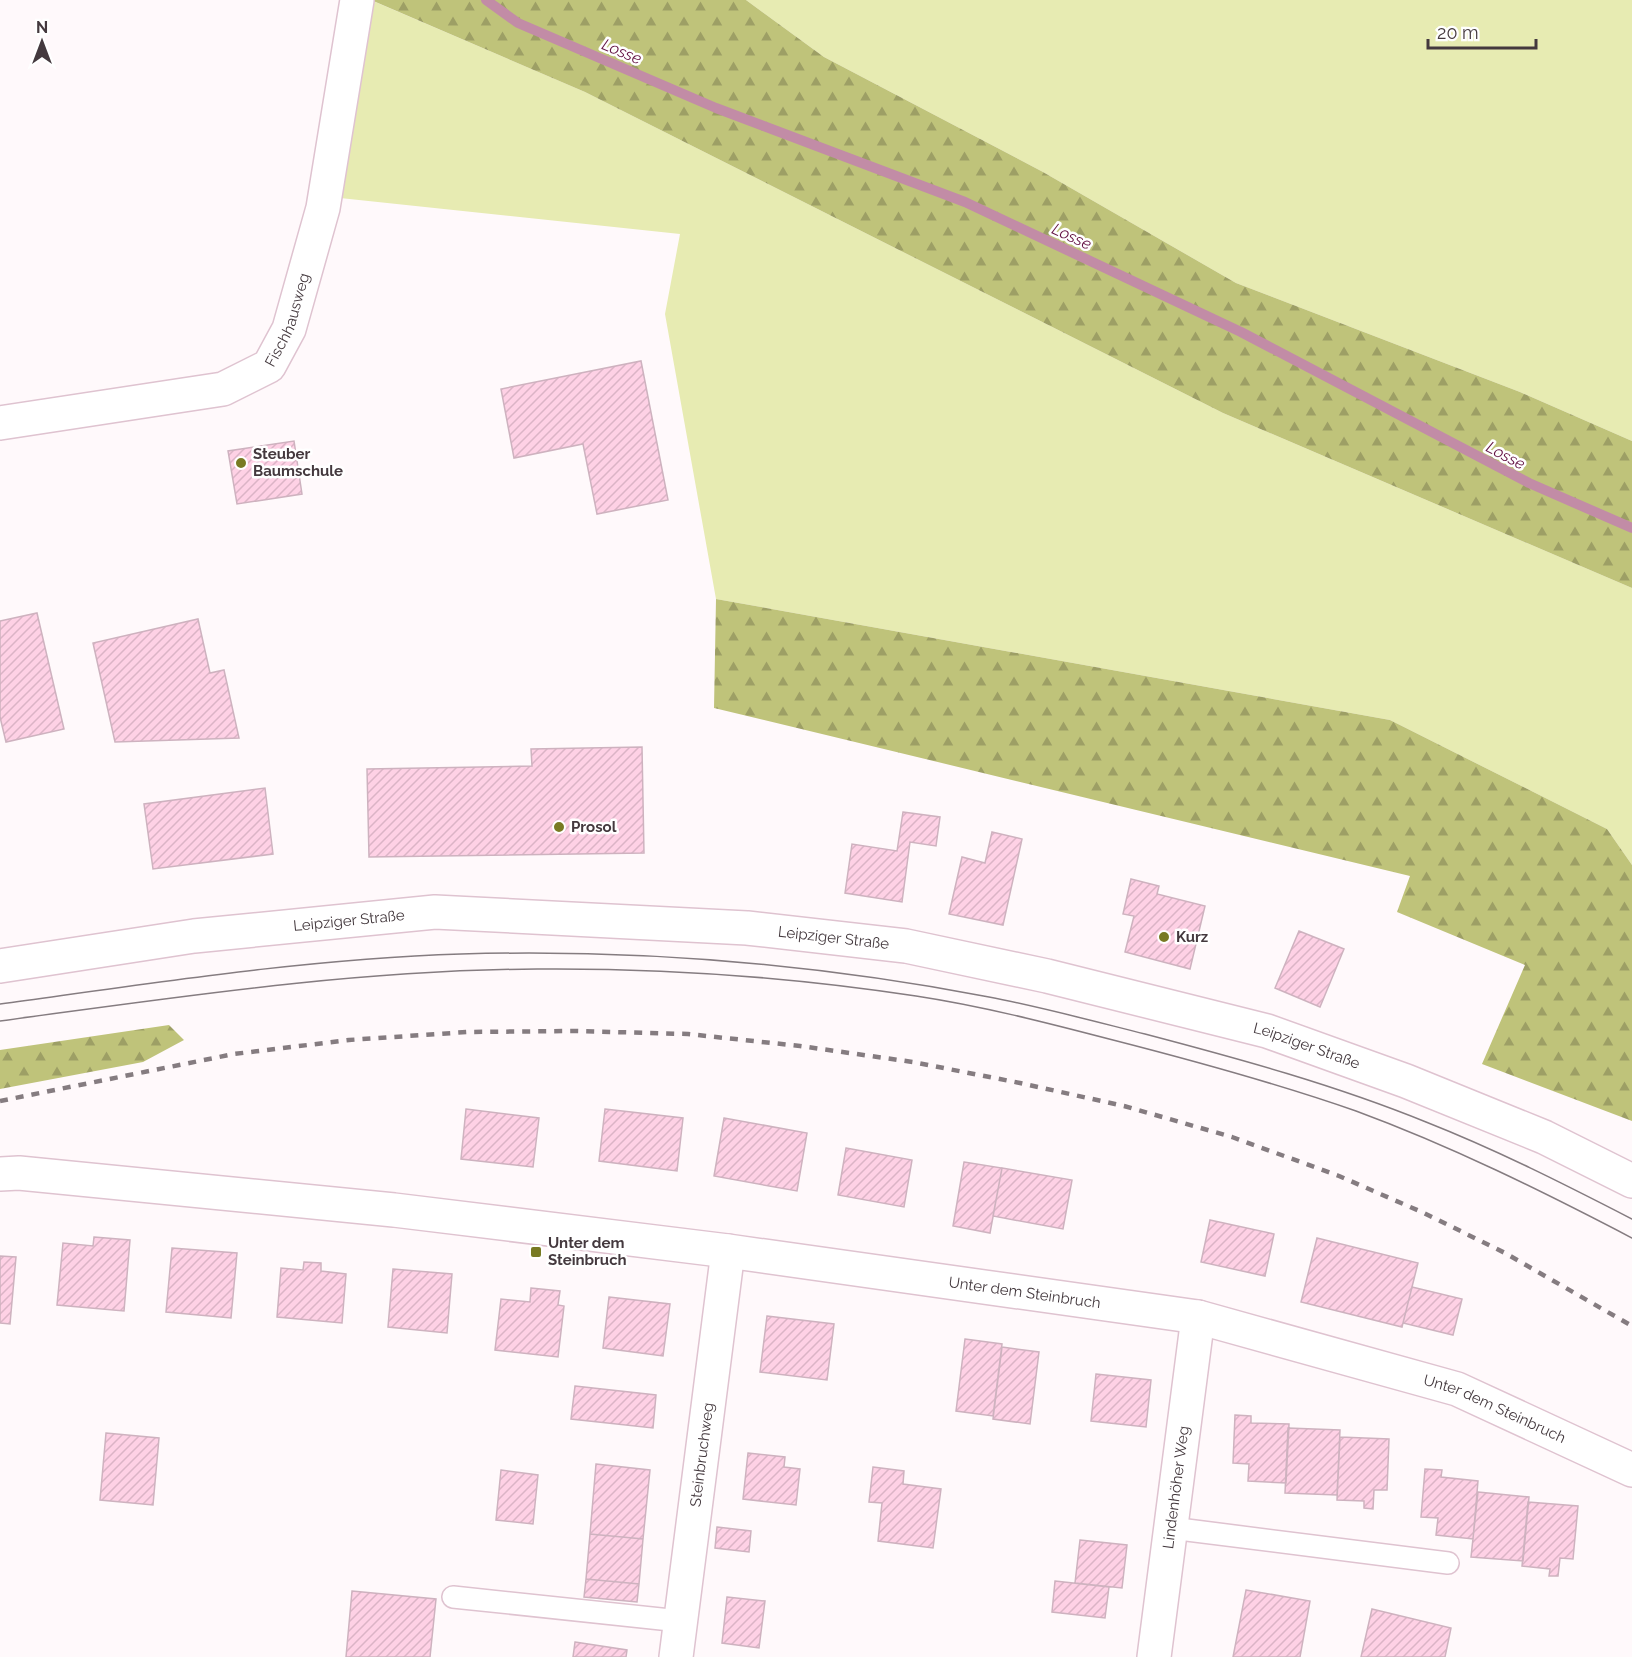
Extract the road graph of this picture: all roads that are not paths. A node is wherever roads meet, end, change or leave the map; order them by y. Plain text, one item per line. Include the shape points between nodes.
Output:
1 (357, 0) edge
2 (0, 423) edge
3 (0, 966) edge
4 (0, 1173) edge
5 (1632, 1181) edge
6 (728, 1251) junction
7 (1198, 1317) junction
8 (1632, 1470) edge
9 (1171, 1528) junction
10 (1448, 1563) dead end
11 (453, 1597) dead end
12 (680, 1621) junction
13 (676, 1657) edge
14 (1154, 1657) edge

1 - 2 street, Fischhausweg via 323,208 289,329 269,366 224,390
3 - 5 street, Leipziger Straße via 194,936 435,912 747,928 906,946 1047,976 1267,1031 1544,1137
4 - 6 street, Unter dem Steinbruch via 394,1210
6 - 7 street, Unter dem Steinbruch
6 - 12 street, Steinbruchweg
7 - 8 street, Unter dem Steinbruch via 1457,1389
7 - 9 street, Lindenhöher Weg
9 - 10 lane
9 - 14 street, Lindenhöher Weg
11 - 12 lane
12 - 13 street, Steinbruchweg

